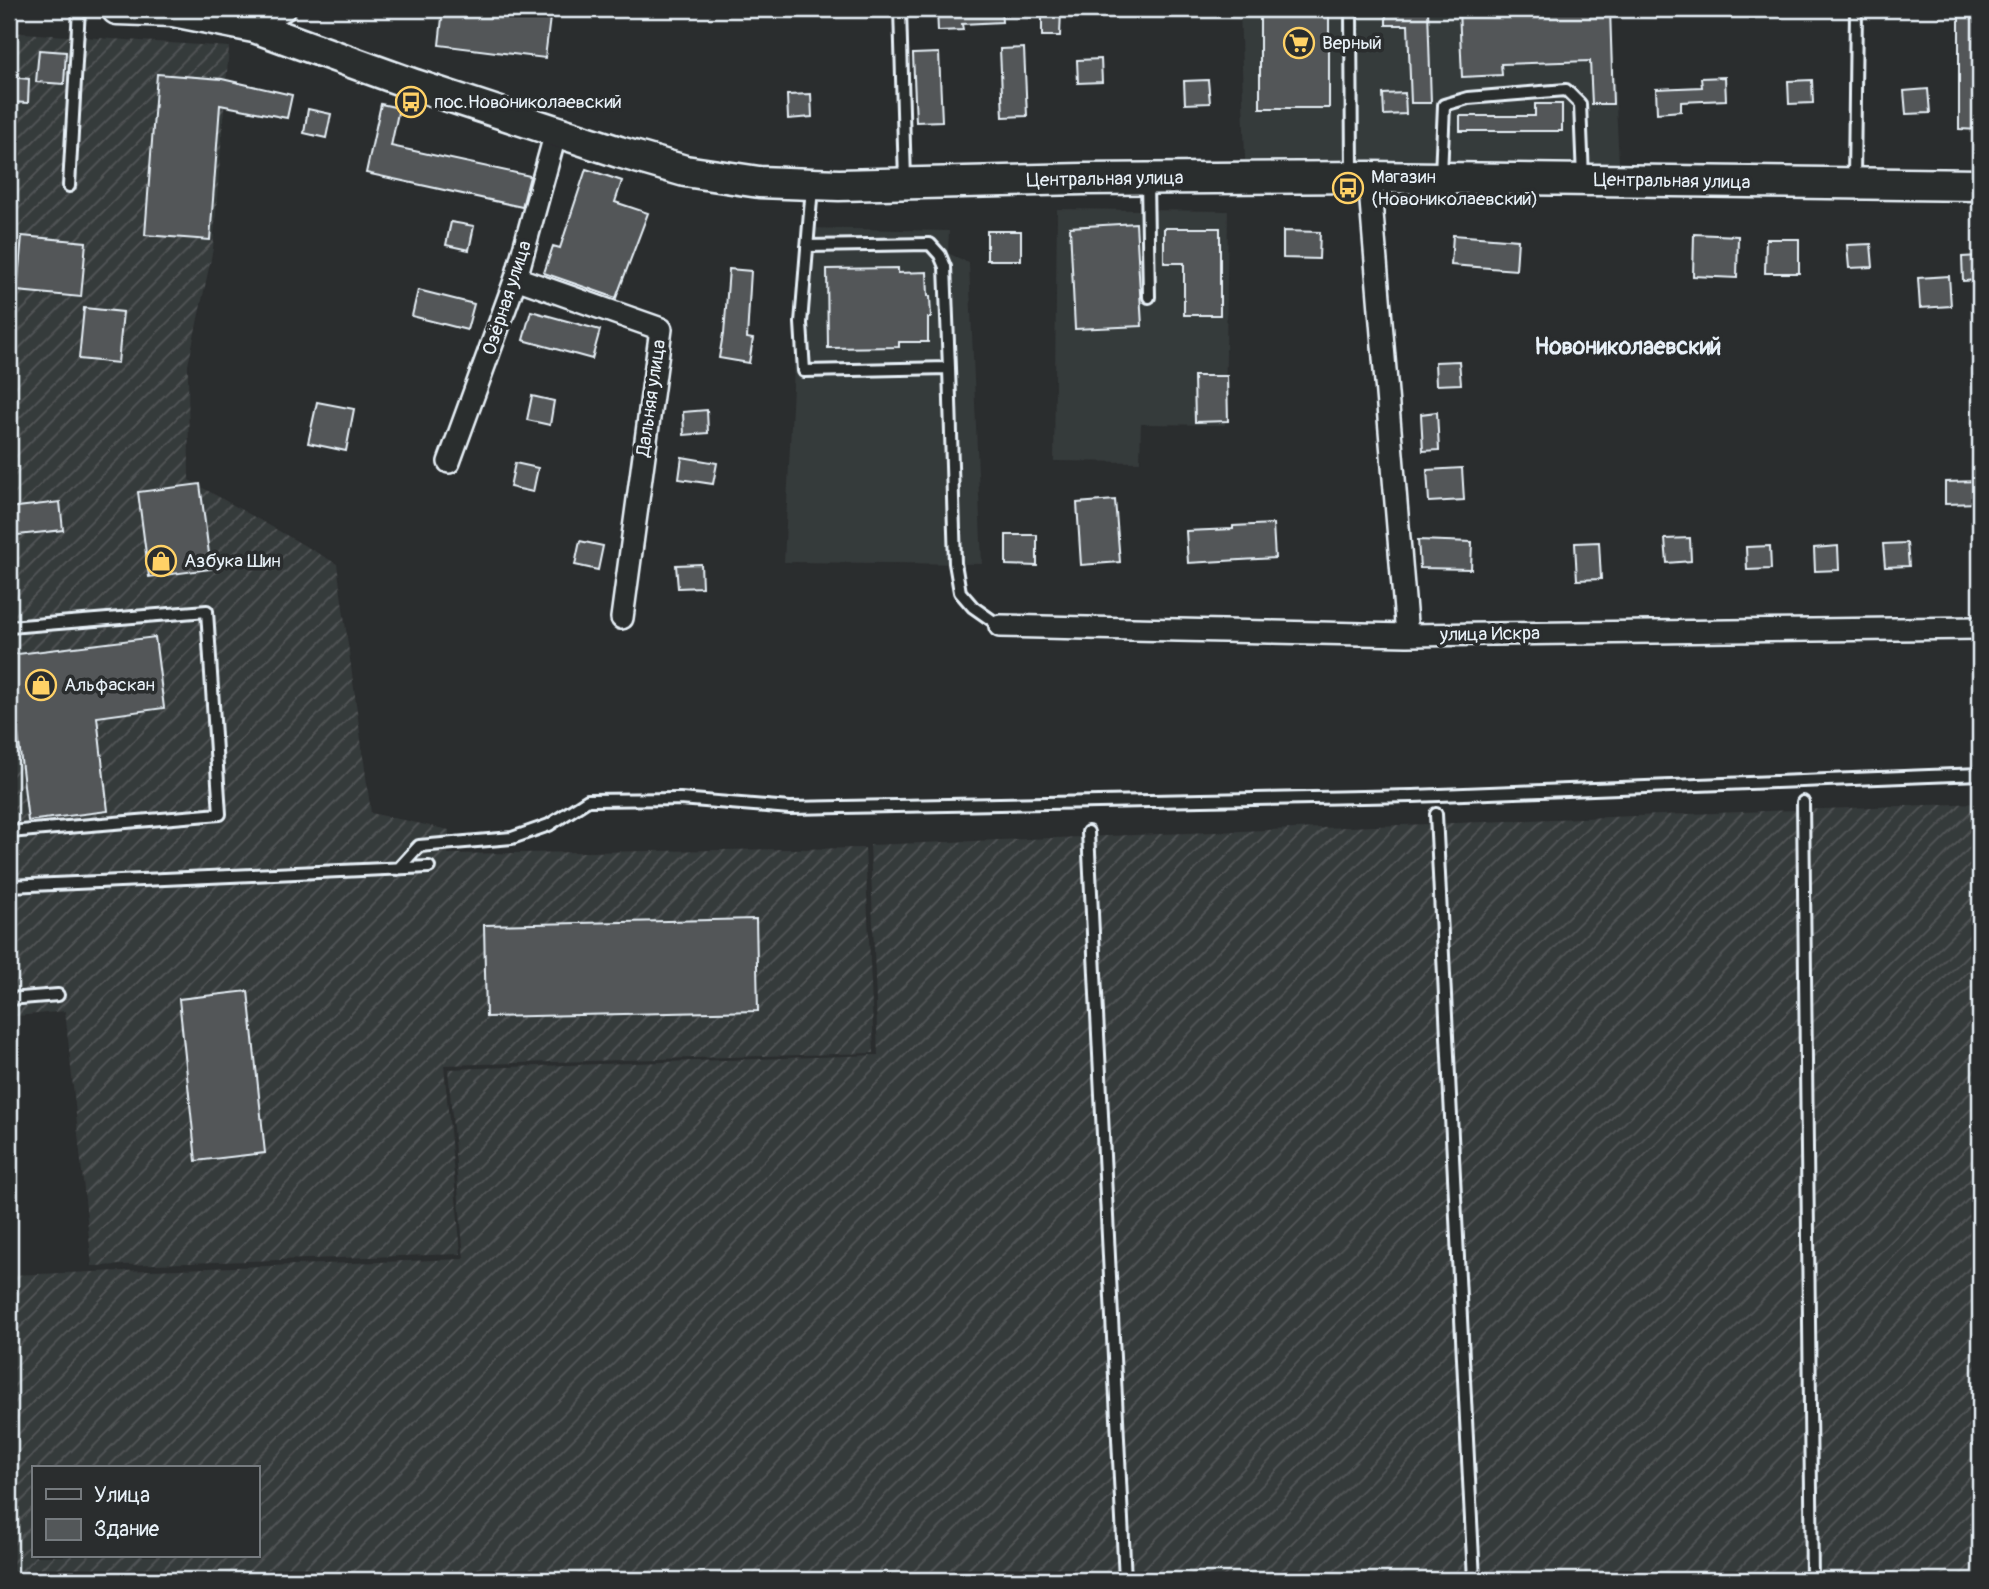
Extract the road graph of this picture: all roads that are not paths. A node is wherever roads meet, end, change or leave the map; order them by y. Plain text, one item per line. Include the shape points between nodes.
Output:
1 (79, 9) edge
2 (117, 9) edge
3 (285, 9) edge
4 (900, 9) edge
5 (1351, 9) edge
6 (1856, 9) edge
7 (254, 27) junction
8 (556, 132) junction
9 (1361, 177) junction
10 (1441, 178) junction
11 (1147, 179) junction
12 (1583, 180) junction
13 (905, 183) junction
14 (1854, 183) junction
15 (812, 184) junction
16 (69, 186) dead end
17 (1980, 186) edge
18 (807, 246) junction
19 (516, 278) junction
20 (1149, 297) dead end
21 (949, 369) junction
22 (449, 462) dead end
23 (622, 618) dead end
24 (1000, 626) joint
25 (9, 627) edge
26 (1980, 628) edge
27 (1407, 635) junction
28 (1980, 774) edge
29 (1803, 802) dead end
30 (1436, 814) dead end
31 (9, 832) edge
32 (1088, 832) dead end
33 (429, 867) dead end
34 (398, 869) junction
35 (9, 886) edge
36 (58, 995) dead end
37 (9, 999) edge
38 (1125, 1580) edge
39 (1474, 1580) edge
40 (1812, 1580) edge

1 - 16 lane
2 - 7 main road, Центральная улица via 173,11
3 - 7 street
4 - 13 lane
5 - 9 lane
6 - 14 lane
7 - 8 main road, Центральная улица
8 - 15 main road, Центральная улица via 685,172 759,183
8 - 19 street, Озёрная улица
9 - 10 main road, Центральная улица
9 - 11 main road, Центральная улица
9 - 27 street
10 - 12 main road, Центральная улица
10 - 12 lane via 1444,105 1468,98 1566,90 1580,104
11 - 13 main road, Центральная улица
11 - 20 lane
12 - 14 main road, Центральная улица
13 - 15 main road, Центральная улица
14 - 17 main road, Центральная улица
15 - 18 lane
18 - 21 lane via 930,244 945,267
18 - 21 lane via 804,371
19 - 22 street, Озёрная улица
19 - 23 street, Дальняя улица via 660,329
21 - 24 lane via 955,563 960,592
24 - 27 street, улица Искра
25 - 31 lane via 207,611 220,814
26 - 27 street, улица Искра
28 - 34 lane via 1413,796 803,808 680,799 587,800 549,825 512,838 419,846
29 - 40 lane
30 - 39 lane
32 - 38 lane
33 - 34 lane
34 - 35 lane
36 - 37 lane

